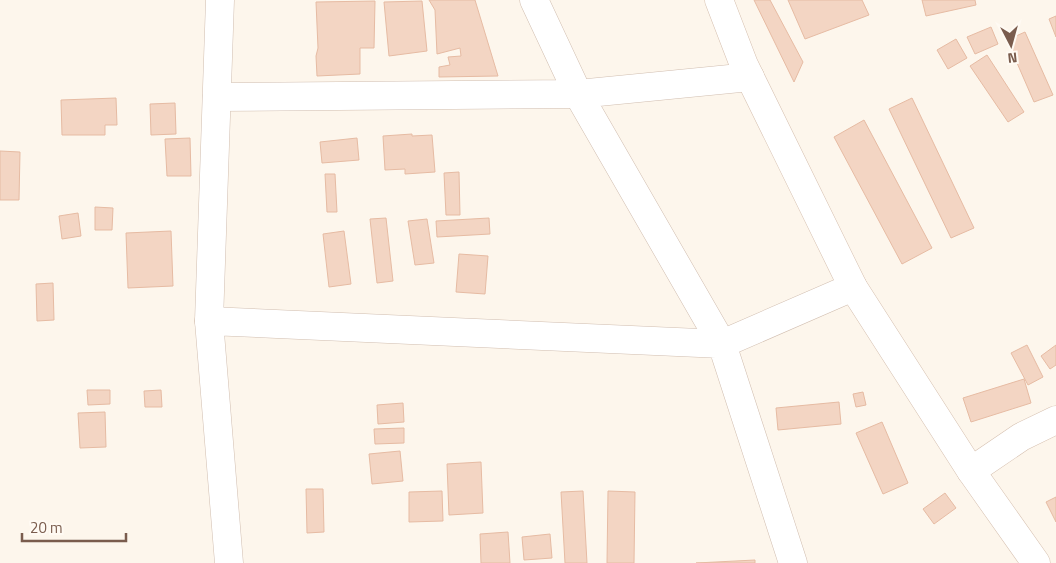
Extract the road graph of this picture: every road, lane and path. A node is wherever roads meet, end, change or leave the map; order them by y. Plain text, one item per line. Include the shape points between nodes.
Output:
1 (220, 0) edge
2 (534, 0) edge
3 (719, 0) edge
4 (750, 77) junction
5 (578, 94) junction
6 (217, 97) junction
7 (853, 287) junction
8 (209, 321) junction
9 (722, 344) junction
10 (1056, 420) edge
11 (970, 471) junction
12 (229, 563) edge
13 (793, 563) edge
14 (1036, 563) edge

1 - 6 street
2 - 5 street
3 - 4 street
4 - 5 street
4 - 7 street
5 - 6 street
5 - 9 street
6 - 8 street
7 - 9 street
7 - 11 street
8 - 9 street
8 - 12 street
9 - 13 street
10 - 11 street via 1021,436
11 - 14 street

